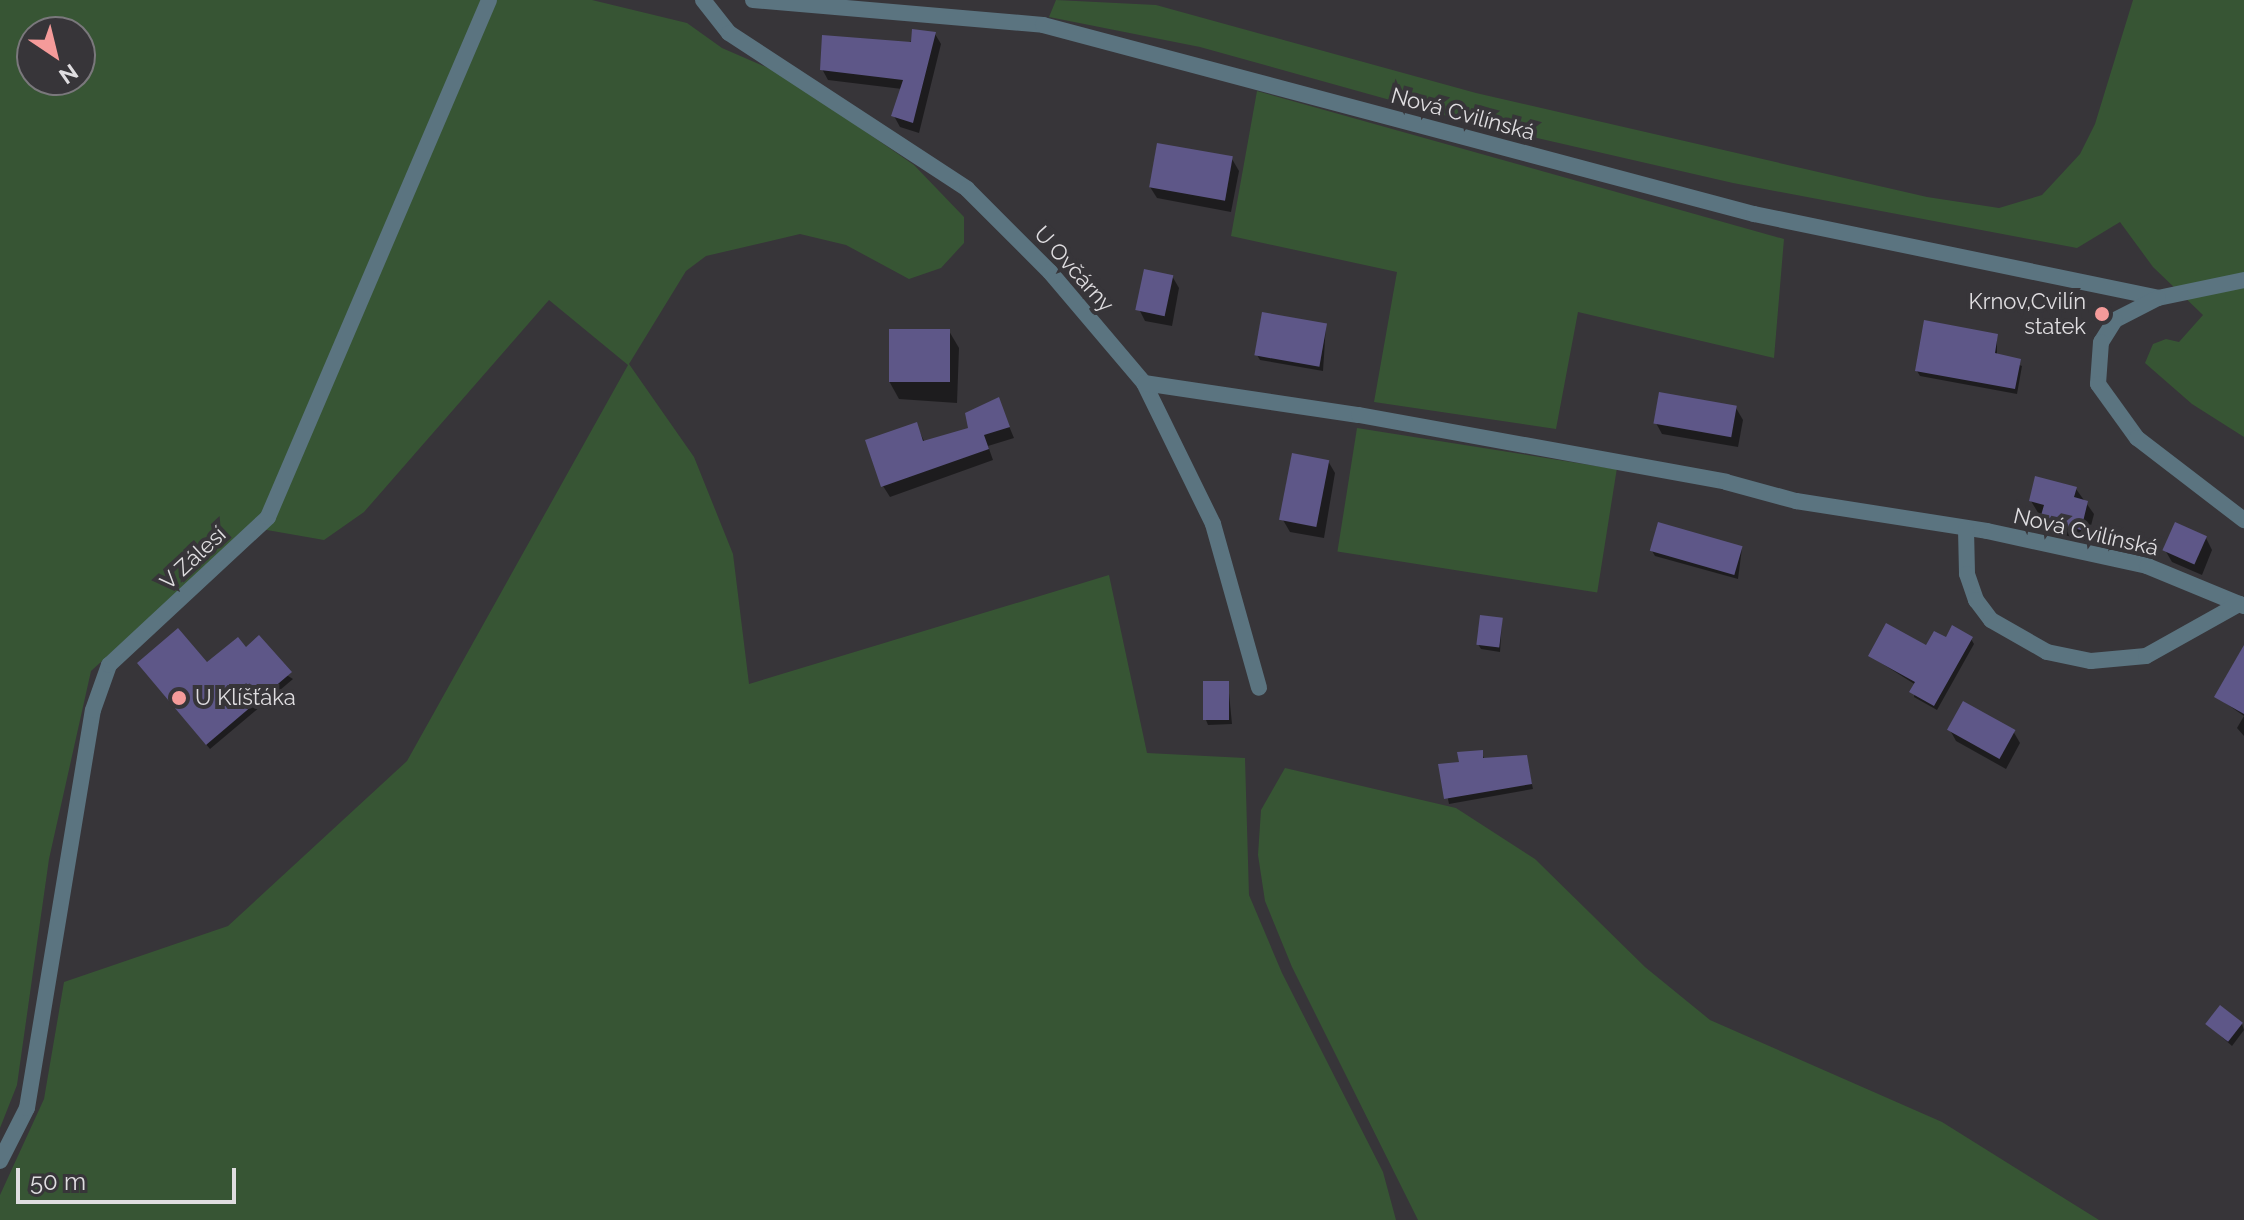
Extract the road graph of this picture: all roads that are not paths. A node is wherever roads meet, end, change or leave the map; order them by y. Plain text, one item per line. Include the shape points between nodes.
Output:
1 (489, 0) edge
2 (703, 0) edge
3 (753, 0) edge
4 (2244, 280) edge
5 (2158, 298) junction
6 (1144, 383) junction
7 (2244, 520) edge
8 (1966, 529) junction
9 (2242, 605) edge
10 (1259, 688) dead end
11 (0, 1161) edge

1 - 11 street, V Zálesí via 268,517 109,665 93,710 27,1108
2 - 6 street, U Ovčárny via 729,33 967,189 1050,272
3 - 5 street, Nová Cvilínská via 1043,25 1754,214
4 - 5 street, Nová Cvilínská
5 - 7 street, Nová Cvilínská via 2115,320 2101,342 2098,384 2137,438
6 - 8 street, Nová Cvilínská via 1359,415
6 - 10 street, U Ovčárny via 1213,524
8 - 9 street, Nová Cvilínská via 2147,566
8 - 9 street, Nová Cvilínská via 1967,574 1976,600 1991,620 2047,652 2091,661 2146,656

